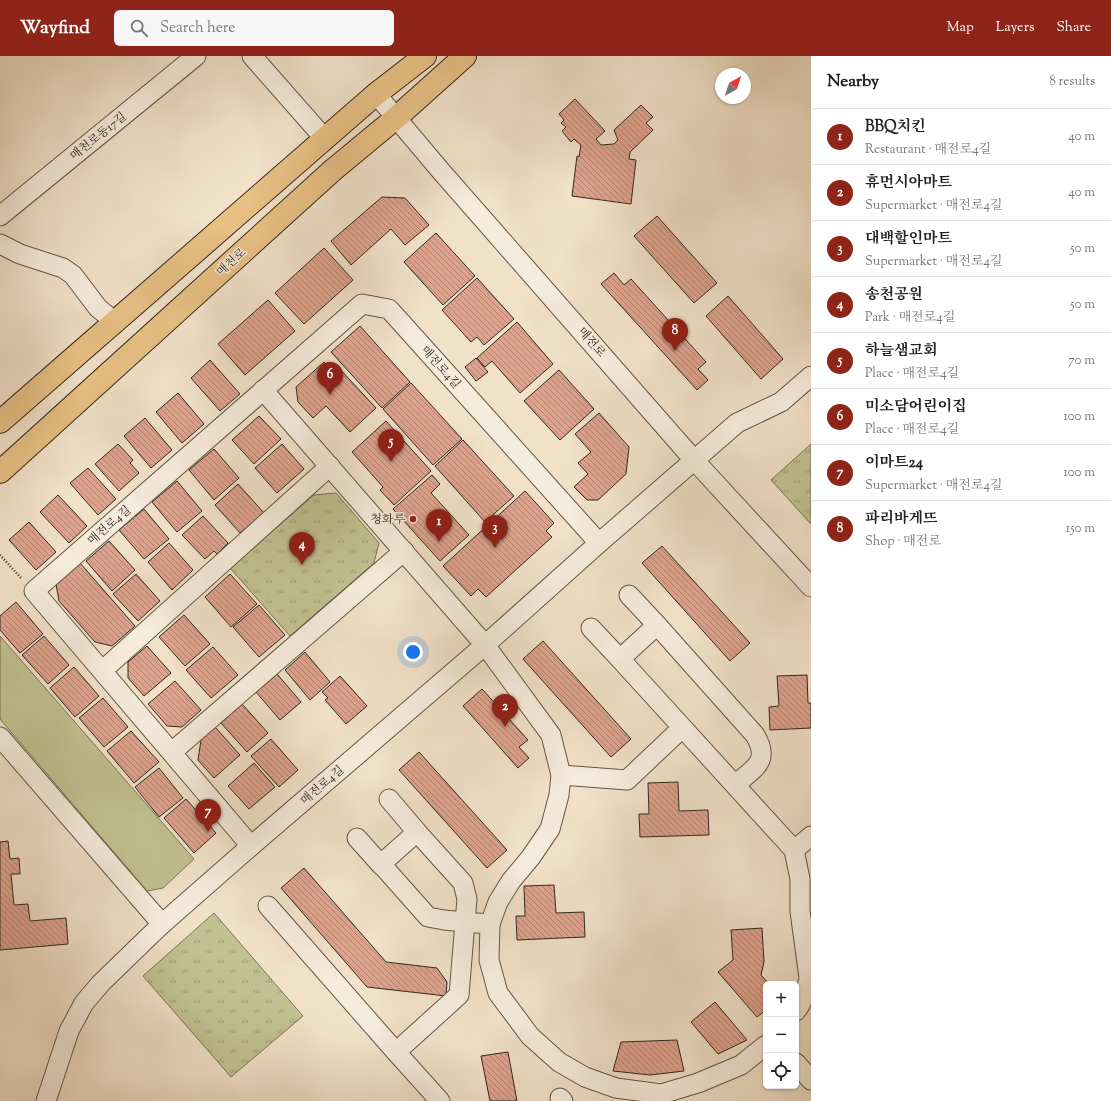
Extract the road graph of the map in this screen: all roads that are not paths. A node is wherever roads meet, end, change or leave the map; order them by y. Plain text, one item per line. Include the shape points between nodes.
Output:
1 (196, 56) edge
2 (252, 56) edge
3 (425, 56) edge
4 (465, 56) edge
5 (376, 94) junction
6 (397, 117) junction
7 (325, 139) junction
8 (0, 216) edge
9 (0, 244) edge
10 (115, 322) junction
11 (811, 376) edge
12 (263, 390) junction
13 (0, 422) edge
14 (694, 460) junction
15 (330, 466) junction
16 (0, 472) edge
17 (599, 543) junction
18 (404, 550) junction
19 (811, 587) edge
20 (629, 594) dead end
21 (657, 625) junction
22 (591, 628) dead end
23 (486, 645) junction
24 (620, 659) junction
25 (103, 670) junction
26 (682, 728) junction
27 (0, 737) edge
28 (172, 752) junction
29 (561, 775) junction
30 (735, 785) junction
31 (389, 799) dead end
32 (417, 832) junction
33 (811, 836) edge
34 (357, 838) dead end
35 (251, 846) junction
36 (794, 850) junction
37 (382, 866) junction
38 (806, 885) edge
39 (268, 906) dead end
40 (465, 922) junction
41 (162, 924) junction
42 (490, 924) junction
43 (799, 1006) edge
44 (763, 1047) edge
45 (396, 1052) junction
46 (799, 1066) edge
47 (811, 1080) edge
48 (652, 1097) edge
49 (46, 1101) edge
50 (440, 1101) edge

1 - 8 street, 매천로동17길
2 - 7 street
3 - 5 main road
4 - 6 main road, 매천로
5 - 6 street, 매전로
5 - 7 main road
6 - 14 street, 매전로 via 440,170
6 - 16 main road, 매천로 via 333,170
7 - 10 main road
9 - 10 street via 20,254 63,268 73,275 98,308
10 - 13 main road
11 - 14 street, 매전로4길 via 781,402 737,423
12 - 15 street
12 - 17 street, 매전로4길 via 362,304 389,309
12 - 25 street, 매전로4길 via 34,591
14 - 17 street, 매전로4길
14 - 19 street, 매전로
15 - 18 street
15 - 25 street
17 - 23 street, 매전로4길
18 - 23 street
18 - 28 street
20 - 21 street
21 - 24 street
21 - 30 street via 755,735 761,745 759,763
22 - 24 street
23 - 29 street via 551,735
23 - 35 street, 매전로4길
24 - 26 street
25 - 28 street
26 - 29 street via 627,780
26 - 30 street
27 - 41 street
28 - 35 street
29 - 42 street via 559,795 550,829 511,881 498,902
30 - 36 street
31 - 32 street
32 - 37 street via 381,864
32 - 40 street via 463,883 467,899
33 - 36 street
34 - 37 street
35 - 41 street, 매전로4길
36 - 38 street
37 - 40 street via 428,917
38 - 43 street via 800,911 809,978
39 - 45 street
40 - 42 street
40 - 45 street via 459,995
41 - 49 street, 매전로4길 via 84,1003 69,1031
42 - 48 street via 489,960 498,994 530,1036 559,1062 585,1077
44 - 48 street via 741,1065 698,1083
45 - 50 street
46 - 47 street

